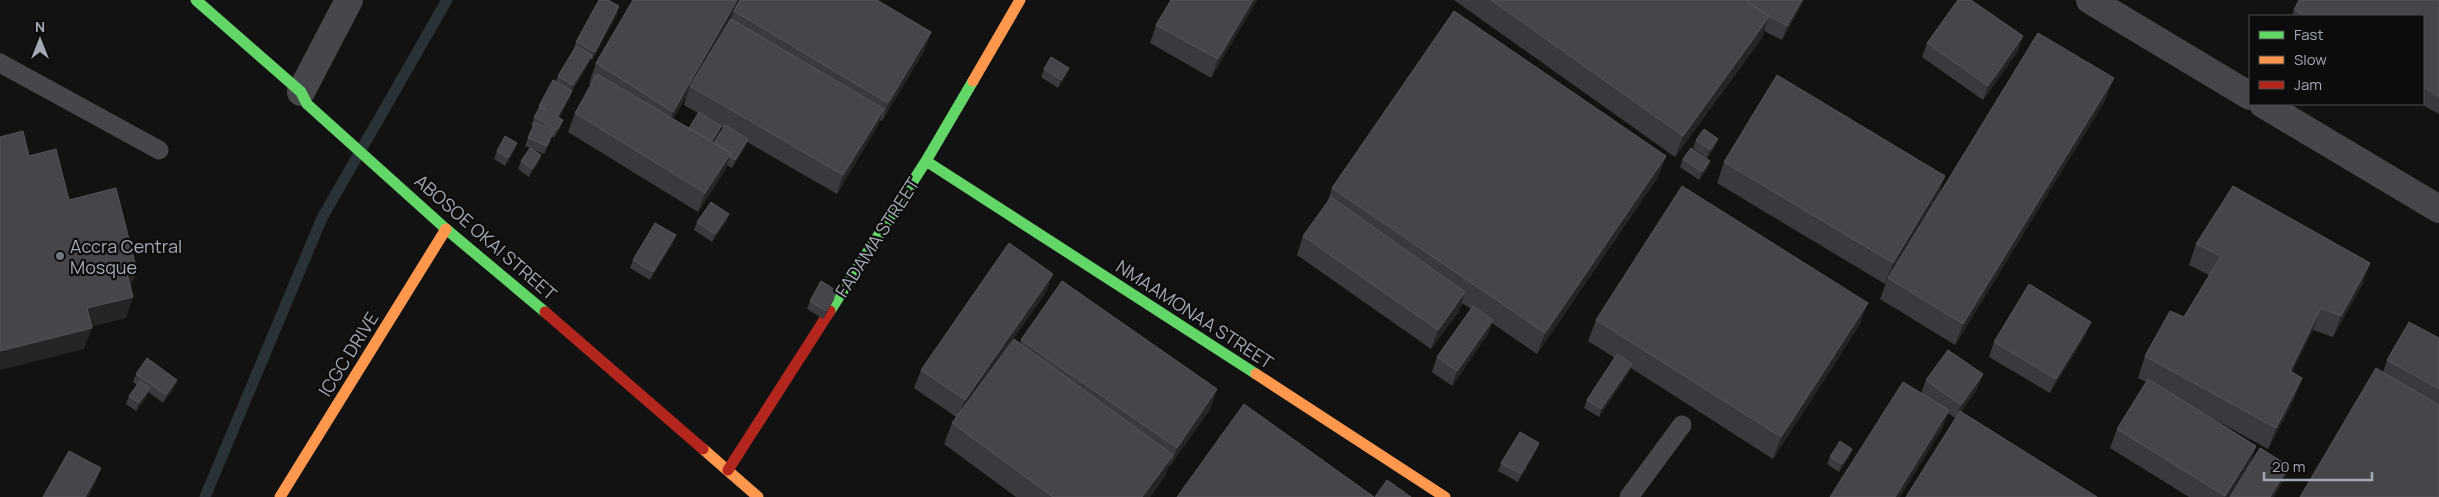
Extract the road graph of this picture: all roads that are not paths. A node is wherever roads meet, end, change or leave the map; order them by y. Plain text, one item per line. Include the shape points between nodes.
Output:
1 (196, 0) edge
2 (349, 0) edge
3 (1020, 0) edge
4 (2090, 0) edge
5 (2123, 9) edge
6 (0, 63) edge
7 (2249, 95) edge
8 (304, 98) junction
9 (2265, 105) edge
10 (159, 150) dead end
11 (926, 161) junction
12 (2439, 209) edge
13 (446, 229) junction
14 (1682, 425) dead end
15 (728, 470) junction
16 (280, 497) edge
17 (758, 497) edge
18 (1445, 497) edge
19 (1629, 497) edge

1 - 8 street, ABOSOE OKAI STREET
2 - 8 street
3 - 11 street, FADAMA STREET
4 - 5 street
5 - 7 street
6 - 10 lane
8 - 13 street, ABOSOE OKAI STREET
9 - 12 street
11 - 15 street, FADAMA STREET
11 - 18 street, NMAAMONAA STREET
13 - 15 street, ABOSOE OKAI STREET
13 - 16 street, ICGC DRIVE
14 - 19 lane
15 - 17 street, ABOSOE OKAI STREET

